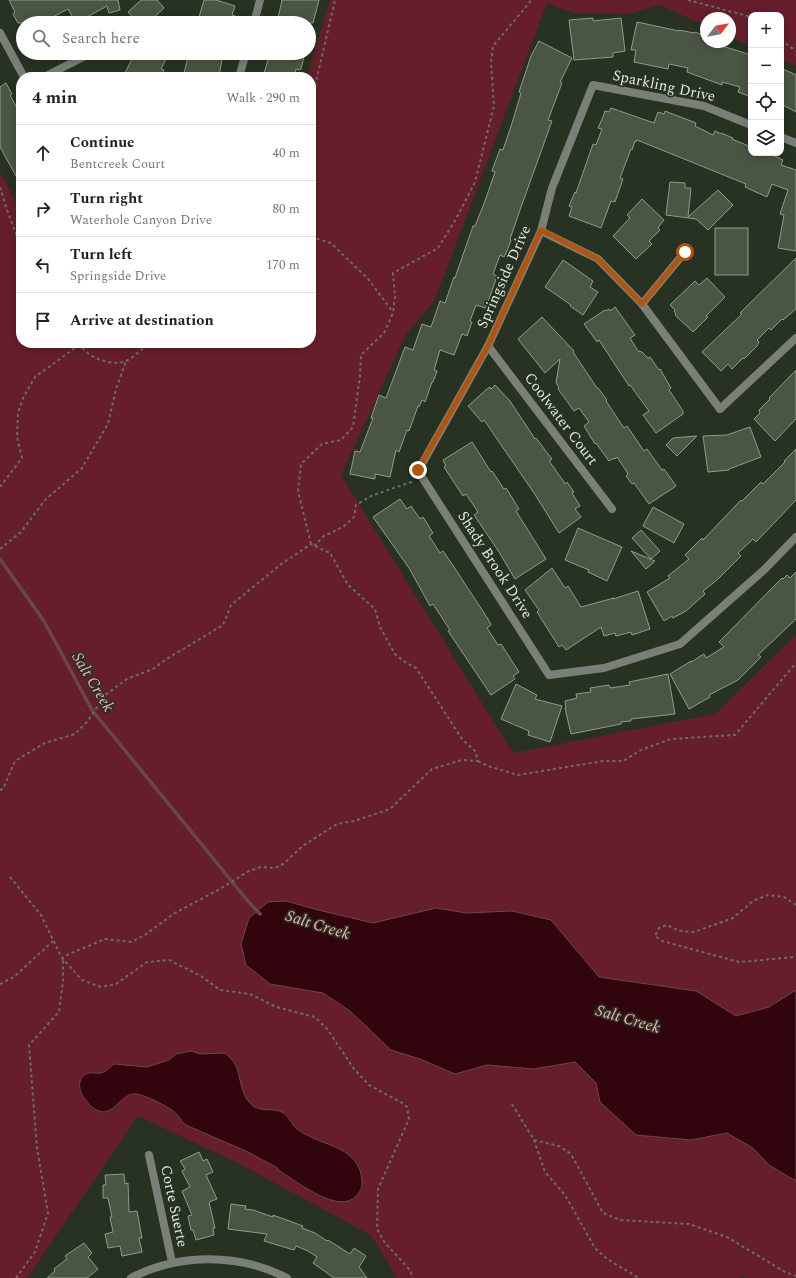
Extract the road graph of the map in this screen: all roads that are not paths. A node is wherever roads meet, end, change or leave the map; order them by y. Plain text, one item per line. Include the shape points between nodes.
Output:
1 (260, 0) edge
2 (256, 16) edge
3 (0, 33) edge
4 (77, 60) edge
5 (244, 60) edge
6 (21, 72) edge
7 (54, 72) edge
8 (240, 72) edge
9 (592, 85) joint
10 (748, 124) edge
11 (784, 138) edge
12 (796, 143) edge
13 (541, 230) junction
14 (685, 252) dead end
15 (642, 304) junction
16 (796, 338) edge
17 (488, 346) junction
18 (418, 470) joint
19 (612, 509) dead end
20 (796, 537) edge
21 (149, 1155) dead end
22 (172, 1262) junction
23 (131, 1278) edge
24 (287, 1278) edge

1 - 2 street
3 - 6 street
4 - 7 street
5 - 8 street
9 - 10 street, Sparkling Drive via 704,106
9 - 13 street, Springside Drive via 552,188
11 - 12 street
13 - 15 street via 598,259
13 - 17 street, Springside Drive
14 - 15 street
15 - 16 street via 720,409
17 - 18 street, Springside Drive
17 - 19 street, Coolwater Court
18 - 20 street, Shady Brook Drive via 549,675 604,668 680,644 766,569
21 - 22 street, Corte Suerte
22 - 23 street
22 - 24 street via 205,1259 250,1263

